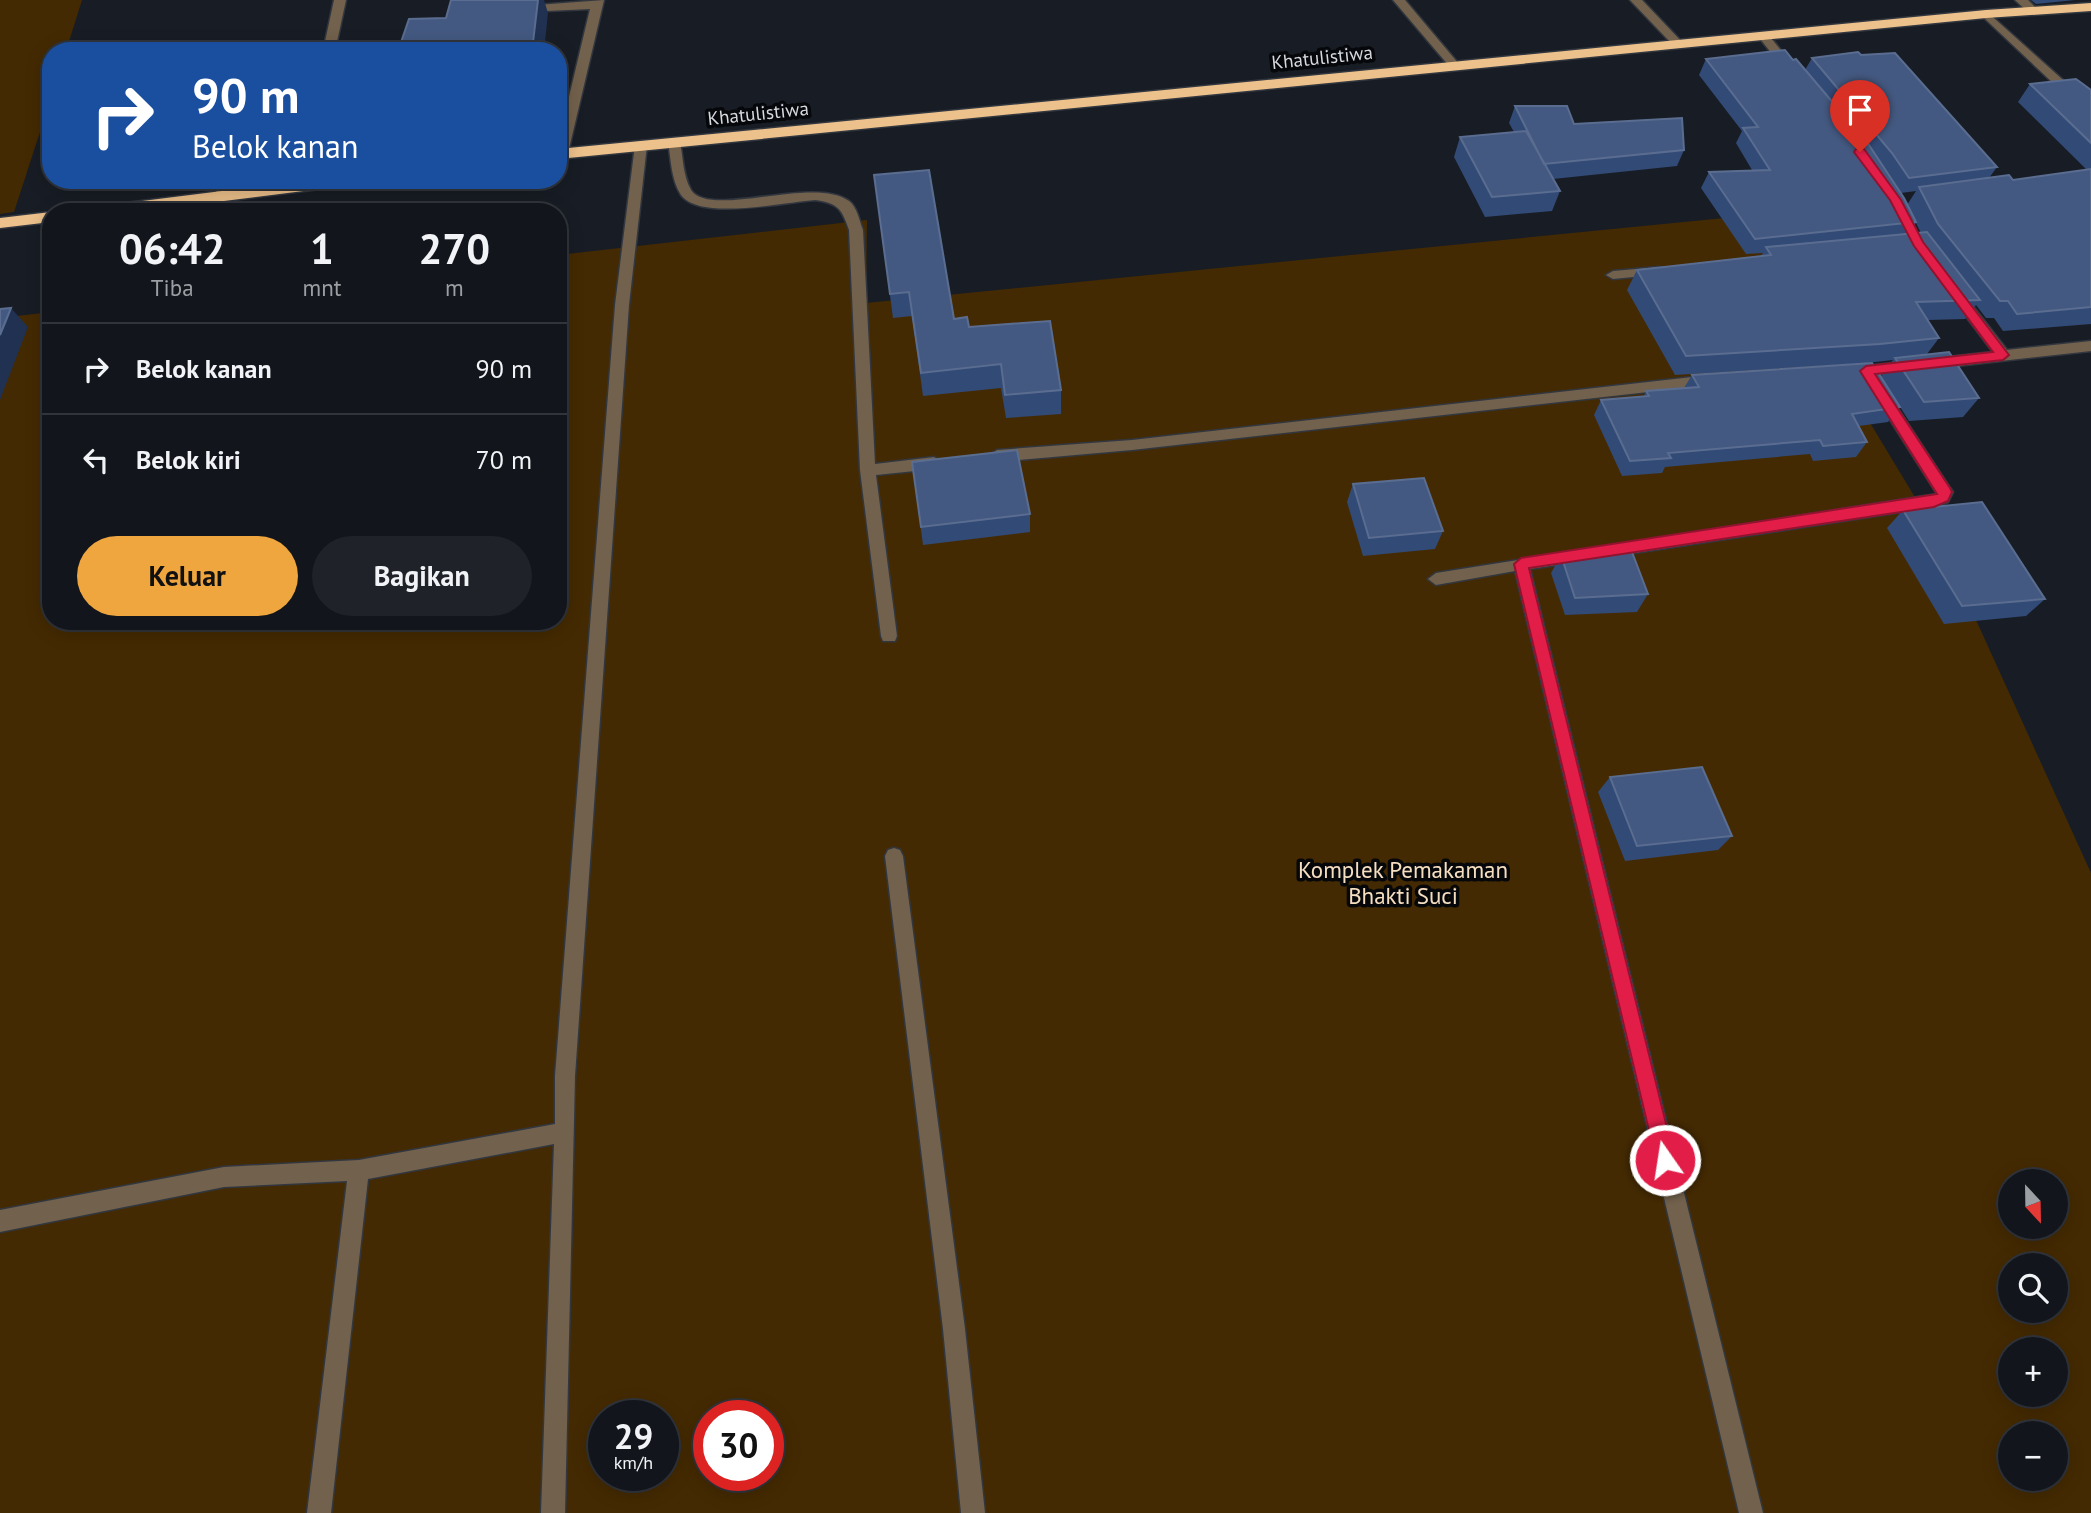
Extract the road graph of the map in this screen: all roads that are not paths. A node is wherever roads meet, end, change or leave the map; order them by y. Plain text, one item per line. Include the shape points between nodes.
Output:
1 (340, 0) edge
2 (1399, 0) edge
3 (1636, 0) edge
4 (2021, 0) edge
5 (598, 2) edge
6 (2091, 7) edge
7 (516, 9) edge
8 (2034, 12) junction
9 (1986, 14) junction
10 (1763, 36) junction
11 (331, 42) edge
12 (1678, 43) junction
13 (1454, 65) junction
14 (1801, 83) edge
15 (2091, 112) edge
16 (567, 126) edge
17 (674, 142) junction
18 (642, 145) junction
19 (567, 153) edge
20 (223, 189) edge
21 (282, 189) edge
22 (220, 197) junction
23 (170, 203) edge
24 (42, 218) edge
25 (0, 223) edge
26 (1669, 270) edge
27 (1613, 275) dead end
28 (1949, 284) edge
29 (2091, 346) edge
30 (2003, 355) junction
31 (1727, 379) edge
32 (986, 458) edge
33 (947, 462) edge
34 (868, 470) junction
35 (1521, 564) junction
36 (1436, 579) dead end
37 (889, 636) dead end
38 (894, 856) dead end
39 (565, 1132) junction
40 (359, 1170) junction
41 (0, 1221) edge
42 (319, 1513) edge
43 (553, 1513) edge
44 (973, 1513) edge
45 (1751, 1513) edge

1 - 11 street
2 - 13 street
3 - 12 street
4 - 8 street
5 - 7 street
5 - 16 street
6 - 8 highway, Khatulistiwa
8 - 9 highway, Khatulistiwa
9 - 10 highway, Khatulistiwa
9 - 15 street
10 - 12 highway, Khatulistiwa
10 - 14 street
12 - 13 highway, Khatulistiwa
13 - 17 highway, Khatulistiwa
17 - 18 highway, Khatulistiwa
17 - 34 street via 688,196 699,202 817,197 847,205 856,230
18 - 19 highway, Khatulistiwa
18 - 39 street via 622,305 565,1076
20 - 22 street
21 - 22 highway
22 - 23 highway
24 - 25 highway
26 - 27 street
28 - 30 street
29 - 30 street
30 - 35 street via 1860,371 1945,492 1934,502
31 - 32 street
33 - 34 street
34 - 37 street
35 - 36 street
35 - 45 street
38 - 44 street
39 - 40 street
39 - 43 street
40 - 41 street via 224,1177
40 - 42 street

